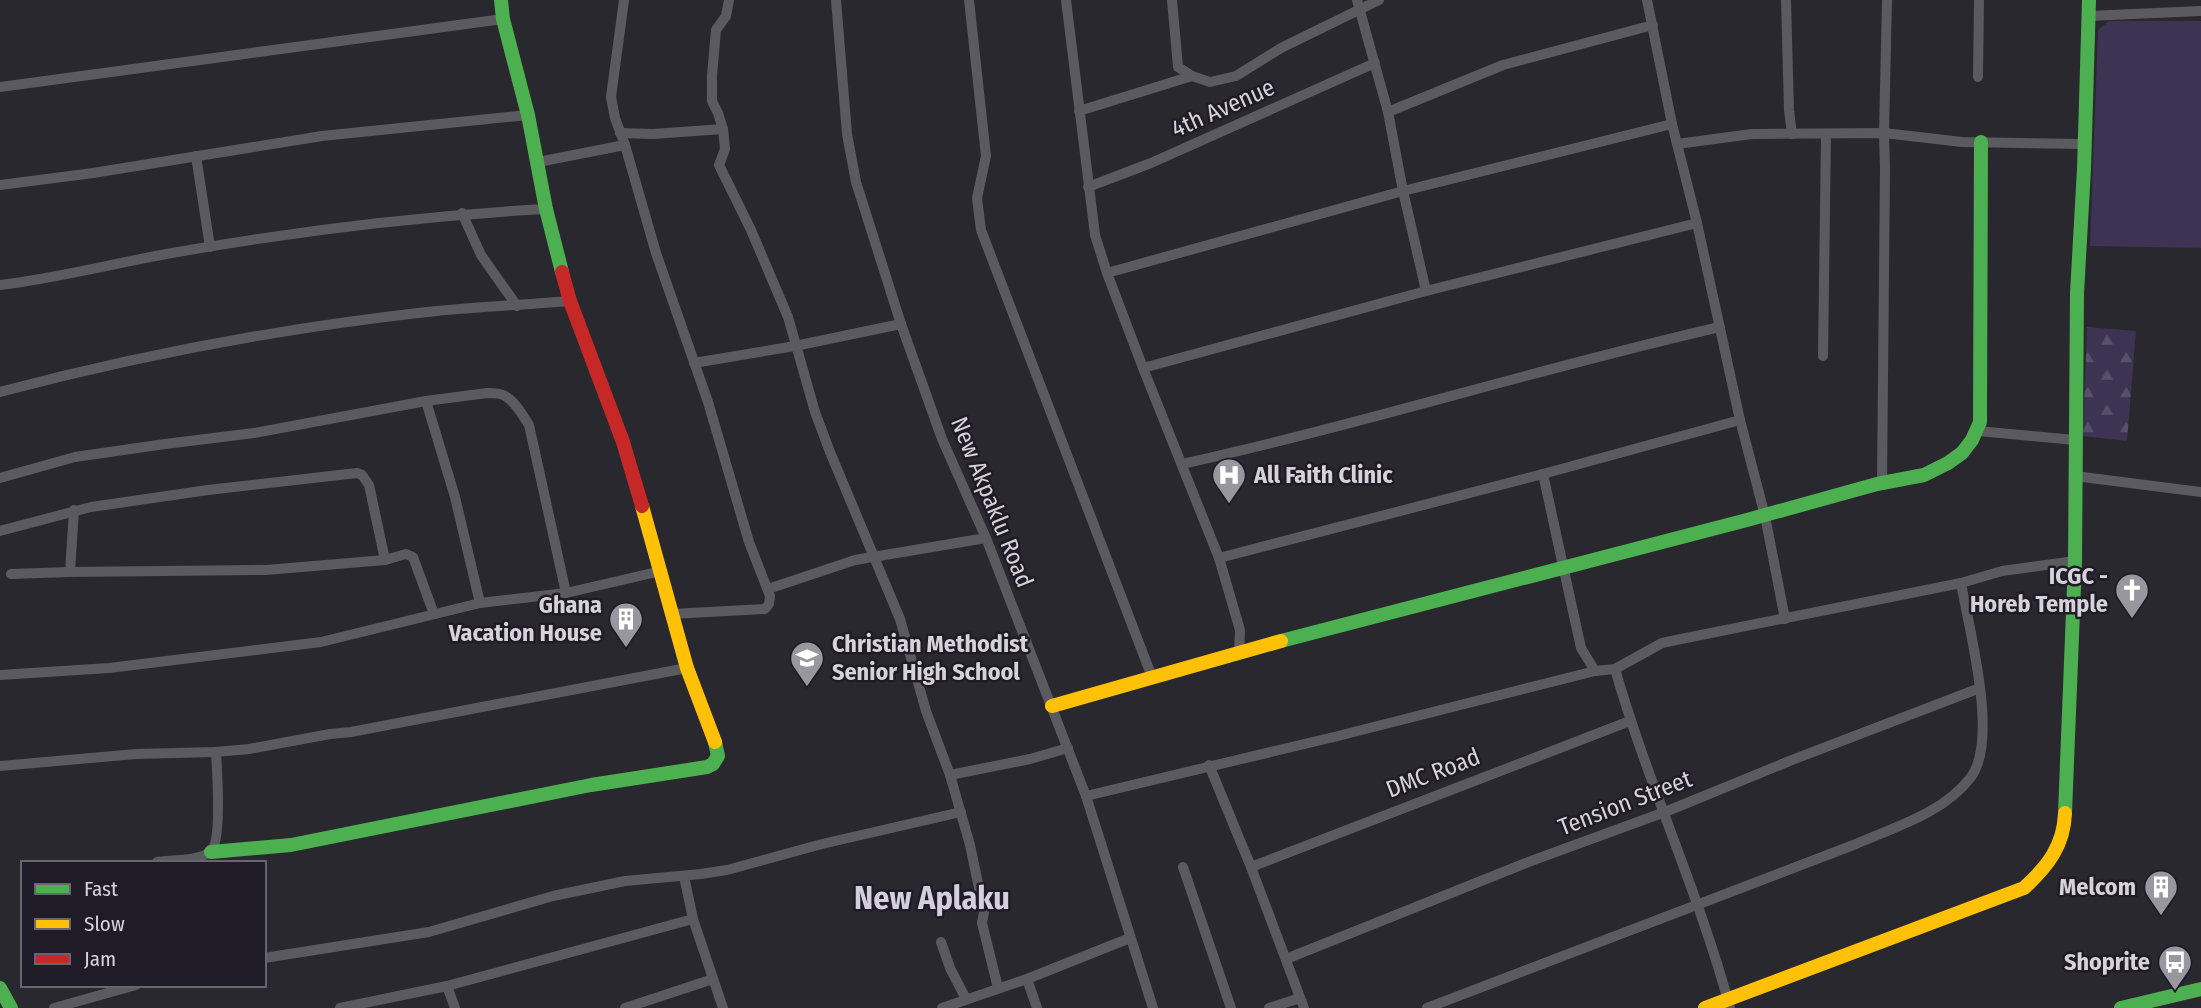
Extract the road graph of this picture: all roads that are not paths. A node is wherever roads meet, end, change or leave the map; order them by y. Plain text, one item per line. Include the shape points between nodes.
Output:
1 (501, 0) edge
2 (624, 0) edge
3 (729, 0) edge
4 (836, 0) edge
5 (969, 0) edge
6 (1066, 0) edge
7 (1172, 0) edge
8 (1379, 0) edge
9 (1647, 0) edge
10 (1786, 0) edge
11 (1887, 0) edge
12 (1979, 0) edge
13 (2089, 0) edge
14 (1358, 4) edge
15 (2201, 11) edge
16 (2088, 16) junction
17 (503, 19) junction
18 (1653, 25) junction
19 (1374, 63) junction
20 (1192, 76) junction
21 (1978, 77) dead end
22 (0, 87) edge
23 (1079, 111) junction
24 (1388, 113) junction
25 (528, 115) junction
26 (1672, 124) junction
27 (723, 129) junction
28 (620, 133) junction
29 (1884, 133) junction
30 (1792, 134) junction
31 (1826, 135) junction
32 (1981, 142) junction
33 (1677, 144) junction
34 (2084, 144) junction
35 (625, 145) junction
36 (196, 156) junction
37 (538, 162) junction
38 (0, 185) edge
39 (1088, 187) junction
40 (1403, 191) junction
41 (546, 209) junction
42 (462, 213) junction
43 (1697, 223) junction
44 (210, 247) junction
45 (1107, 273) junction
46 (0, 285) edge
47 (1426, 291) junction
48 (570, 301) junction
49 (517, 306) junction
50 (901, 324) junction
51 (1720, 327) junction
52 (795, 346) junction
53 (1823, 356) dead end
54 (694, 363) junction
55 (1143, 368) junction
56 (0, 392) edge
57 (426, 401) junction
58 (1740, 420) junction
59 (1978, 431) junction
60 (2075, 440) junction
61 (1182, 464) junction
62 (1544, 474) junction
63 (2075, 476) junction
64 (0, 478) edge
65 (1882, 482) junction
66 (2201, 492) edge
67 (74, 510) junction
68 (1765, 516) junction
69 (0, 531) edge
70 (986, 538) junction
71 (874, 558) junction
72 (1219, 558) junction
73 (385, 560) junction
74 (2075, 561) junction
75 (1565, 566) junction
76 (661, 571) junction
77 (70, 572) junction
78 (12, 574) dead end
79 (1961, 583) junction
80 (768, 589) junction
81 (566, 593) junction
82 (480, 603) junction
83 (435, 614) junction
84 (672, 614) junction
85 (1786, 619) junction
86 (1239, 654) junction
87 (687, 668) junction
88 (1615, 669) junction
89 (1595, 671) junction
90 (0, 675) edge
91 (1152, 677) junction
92 (1980, 688) junction
93 (1052, 706) junction
94 (1630, 721) junction
95 (1068, 748) junction
96 (216, 752) junction
97 (1209, 765) junction
98 (0, 766) edge
99 (950, 775) junction
100 (1086, 796) junction
101 (961, 812) junction
102 (1665, 812) junction
103 (211, 852) junction
104 (166, 861) edge
105 (1182, 867) dead end
106 (1251, 867) junction
107 (684, 876) junction
108 (1696, 905) junction
109 (693, 919) junction
110 (1130, 938) junction
111 (941, 942) dead end
112 (266, 958) edge
113 (1286, 959) junction
114 (713, 979) junction
115 (1027, 979) junction
116 (447, 986) junction
117 (128, 987) edge
118 (0, 988) edge
119 (998, 988) junction
120 (2201, 989) edge
121 (966, 999) junction
122 (1302, 1003) edge
123 (1729, 1004) edge
124 (11, 1008) edge
125 (54, 1008) edge
126 (340, 1008) edge
127 (455, 1008) edge
128 (625, 1008) edge
129 (723, 1008) edge
130 (942, 1008) edge
131 (1037, 1008) edge
132 (1153, 1008) edge
133 (1231, 1008) edge
134 (1269, 1008) edge
135 (1427, 1008) edge
136 (1705, 1008) edge
137 (2121, 1008) edge

1 - 17 main road
2 - 28 street via 611,97
3 - 27 street via 726,16 716,30 712,76 712,101
4 - 50 street, New Akpaklu Road via 856,182
5 - 91 street via 986,156 977,198 981,230
6 - 23 street
7 - 20 street via 1178,66
8 - 14 street
9 - 18 street
10 - 30 street
11 - 29 street
12 - 21 street
13 - 16 main road
14 - 19 street
14 - 20 street via 1236,76 1210,82
15 - 16 street
16 - 34 main road
17 - 22 street
17 - 25 main road
18 - 24 street via 1503,65
18 - 26 street
19 - 24 street
19 - 39 street, 4th Avenue
20 - 23 street
23 - 39 street
24 - 40 street
25 - 36 street via 322,136
25 - 37 main road
26 - 33 street
26 - 40 street
27 - 28 street
27 - 52 street via 725,149 719,165 788,317
28 - 35 street
29 - 31 street
29 - 32 street
29 - 65 street
30 - 31 street
30 - 33 street
31 - 53 street
32 - 34 street
32 - 59 main road
33 - 43 street
34 - 60 main road
35 - 37 street
35 - 54 street
36 - 38 street
36 - 44 street
37 - 41 main road
39 - 45 street via 1095,235
40 - 45 street
40 - 47 street
41 - 42 street
41 - 48 main road
42 - 44 street
42 - 49 street via 481,255
43 - 47 street
43 - 51 street
44 - 46 street
45 - 55 street
47 - 55 street
48 - 49 street
48 - 76 main road via 623,442
49 - 56 street via 428,312 289,331 84,370
50 - 52 street
50 - 70 street, New Akpaklu Road via 954,470
51 - 58 street
51 - 61 street
52 - 54 street
52 - 71 street via 830,452
54 - 80 street
55 - 61 street
57 - 64 street via 254,433 75,457
57 - 81 street via 496,394 505,396 524,416
57 - 82 street
58 - 62 street
58 - 68 street
59 - 60 street
59 - 65 main road via 1954,461 1928,473
60 - 63 main road
61 - 72 street
62 - 72 street
62 - 75 street
63 - 66 street
63 - 74 main road
65 - 68 main road
67 - 69 street
67 - 73 street via 357,473 369,485
67 - 77 street
68 - 75 main road
68 - 85 street
70 - 71 street
70 - 93 street, New Akpaklu Road
71 - 80 street
71 - 99 street via 900,619
72 - 86 street via 1240,630
73 - 77 street via 267,570
73 - 83 street via 407,554 413,557
74 - 79 street via 2002,571
74 - 123 main road via 2065,823 2058,851 2046,869 2024,888 1886,938
75 - 86 main road
75 - 89 street via 1581,648
76 - 81 street
76 - 84 main road
77 - 78 street
79 - 85 street
79 - 92 street
80 - 84 street via 765,609
81 - 82 street
82 - 83 street
83 - 90 street via 321,642 109,668
84 - 87 main road
85 - 88 street via 1662,643
86 - 91 main road
87 - 96 street via 351,732
87 - 103 main road via 717,746 716,761 707,767 591,785 291,845
88 - 89 street
88 - 94 street
89 - 97 street
91 - 93 main road
92 - 102 street, Tension Street
92 - 108 street via 1984,719 1981,754 1972,776 1952,796 1924,814 1856,844
93 - 95 street, New Akpaklu Road
94 - 102 street
94 - 106 street, DMC Road
95 - 99 street
95 - 100 street, New Akpaklu Road
96 - 98 street
96 - 103 street via 218,823
97 - 100 street
97 - 106 street
99 - 101 street
100 - 110 street, New Akpaklu Road
101 - 107 street via 727,870
101 - 119 street
102 - 108 street
102 - 113 street, Tension Street
103 - 104 street
105 - 133 street
106 - 113 street
107 - 109 street
107 - 112 street via 553,896 429,932
108 - 123 street
108 - 135 street
109 - 114 street
109 - 116 street
110 - 115 street
110 - 132 street, New Akpaklu Road
111 - 121 street
113 - 122 street
114 - 128 street
114 - 129 street
115 - 119 street
115 - 131 street
116 - 126 street
116 - 127 street
117 - 125 street
118 - 124 main road
119 - 121 street
120 - 137 main road
121 - 130 street
122 - 134 street
123 - 136 main road

